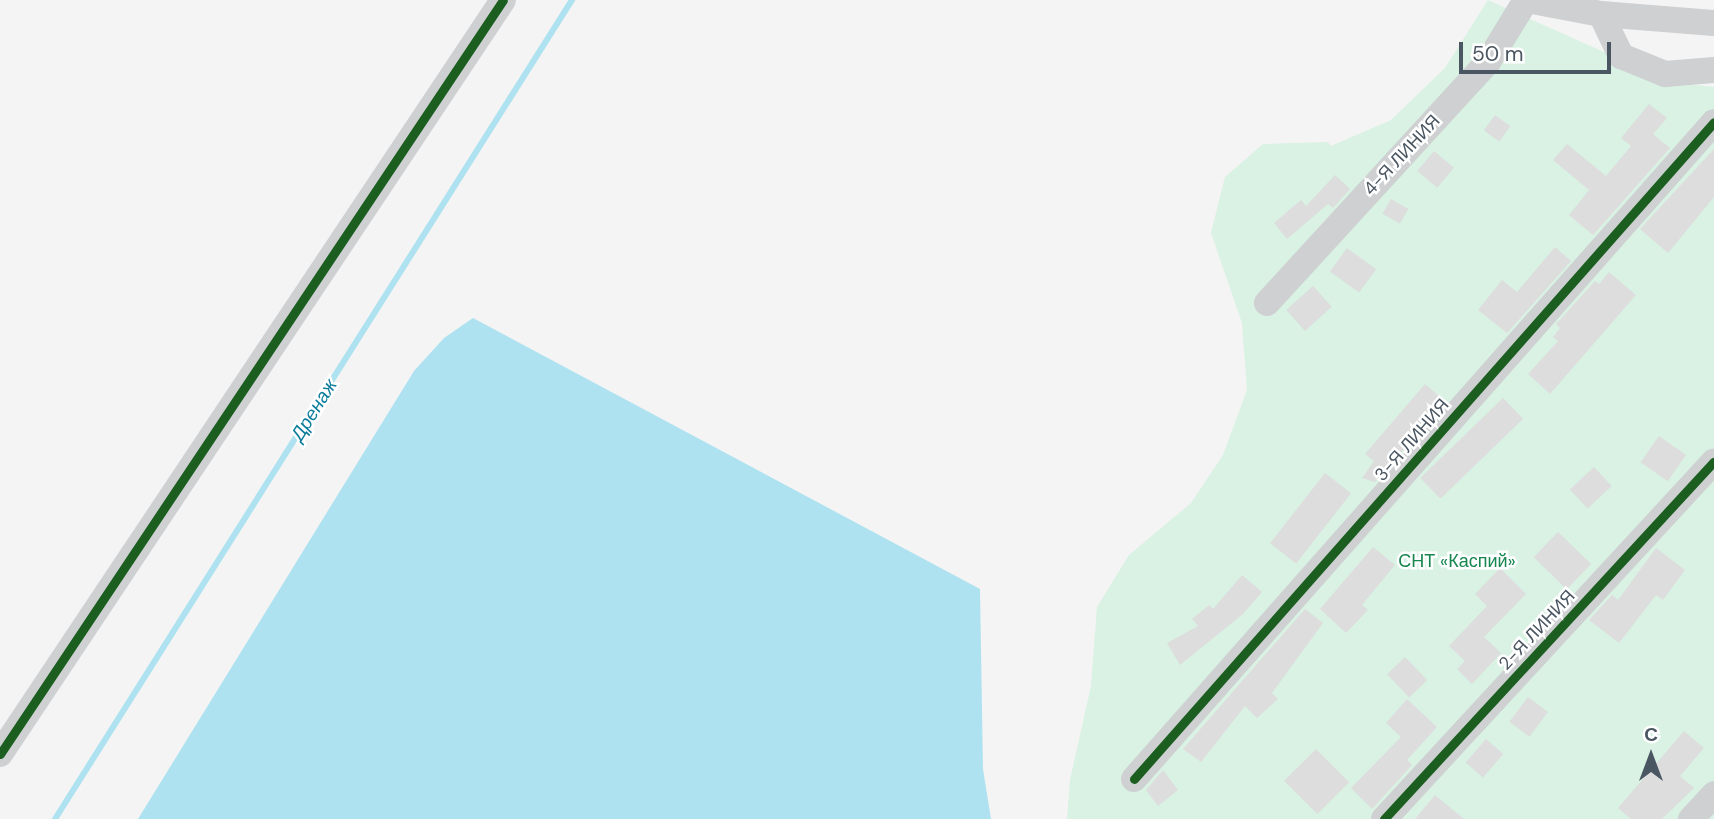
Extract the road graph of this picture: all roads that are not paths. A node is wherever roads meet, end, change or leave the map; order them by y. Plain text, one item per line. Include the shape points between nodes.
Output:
1 (503, 0) edge
2 (1527, 0) edge
3 (1588, 8) edge
4 (1714, 23) edge
5 (1714, 70) edge
6 (1714, 122) edge
7 (1267, 303) dead end
8 (1714, 463) edge
9 (0, 754) edge
10 (1134, 779) dead end
11 (1714, 794) edge
12 (1384, 819) edge
13 (1691, 819) edge

1 - 9 street
2 - 3 street
2 - 7 street, 4-Я ЛИНИЯ via 1488,62
3 - 4 street
3 - 5 street via 1621,56 1665,74
6 - 10 street, 3-Я ЛИНИЯ
8 - 12 street, 2-Я ЛИНИЯ
11 - 13 street

